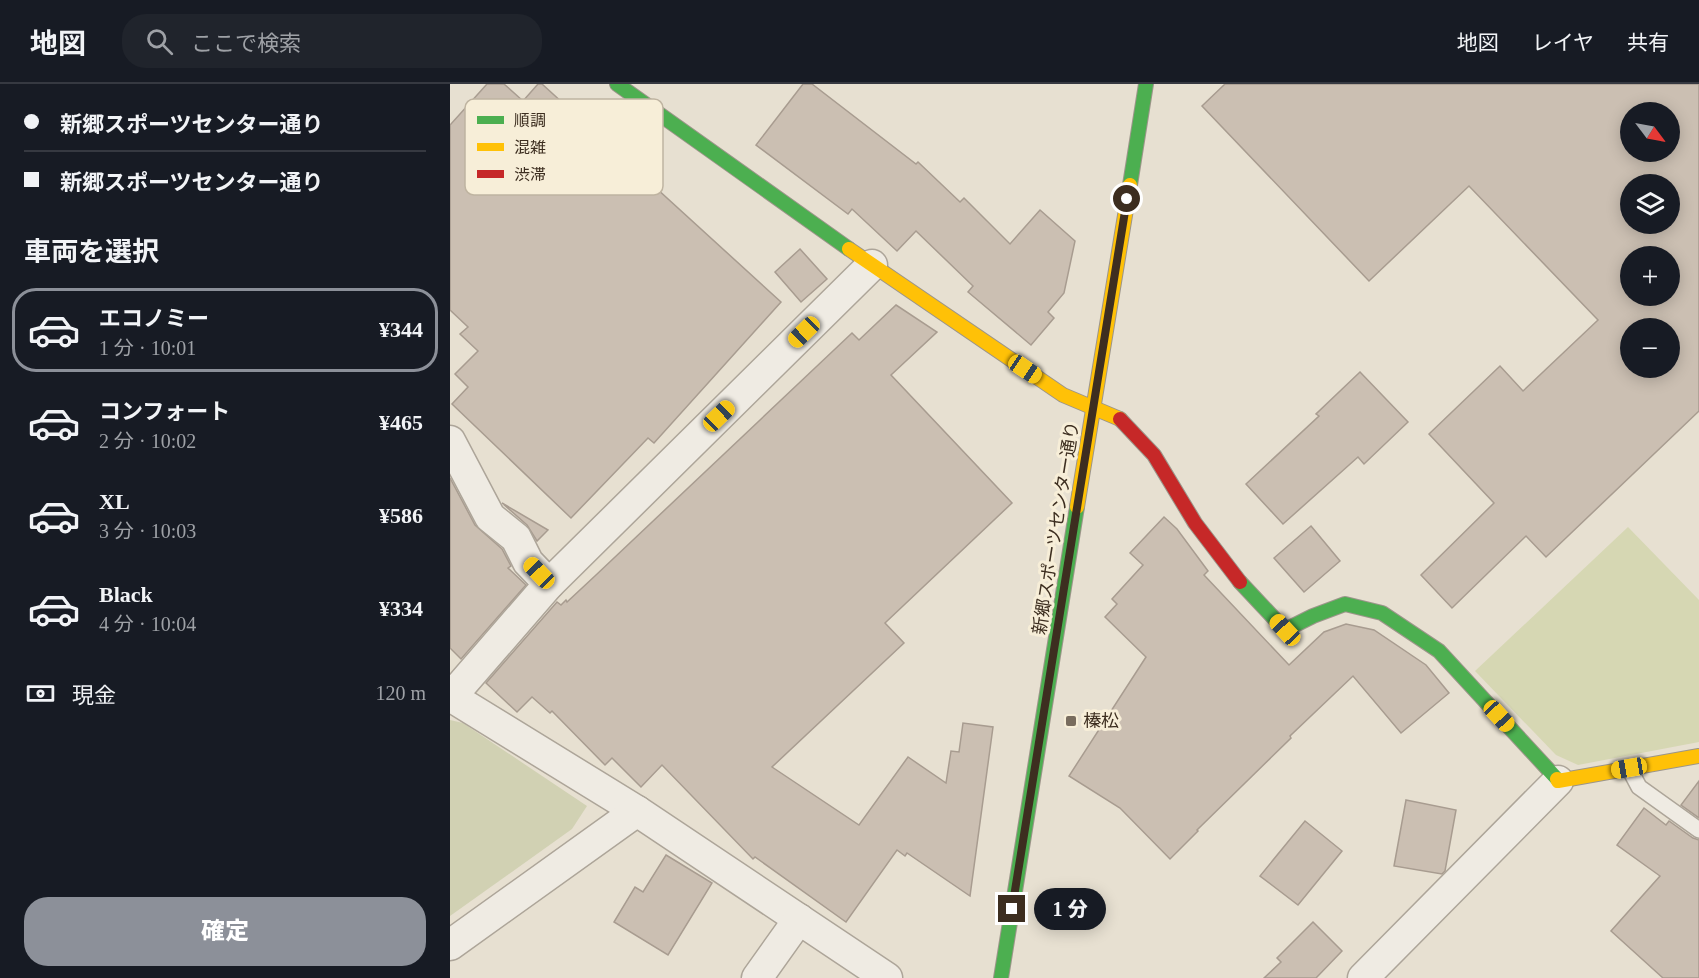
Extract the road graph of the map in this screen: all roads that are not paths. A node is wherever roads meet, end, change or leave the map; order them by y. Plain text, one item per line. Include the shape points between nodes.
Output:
1 (617, 84) edge
2 (1146, 84) edge
3 (638, 99) edge
4 (663, 117) edge
5 (872, 265) junction
6 (1094, 407) junction
7 (450, 441) edge
8 (549, 584) junction
9 (451, 696) edge
10 (1699, 756) edge
11 (1629, 768) junction
12 (1558, 781) junction
13 (637, 811) junction
14 (1699, 830) edge
15 (799, 920) junction
16 (450, 945) edge
17 (757, 978) edge
18 (887, 978) edge
19 (1001, 978) edge
20 (1363, 978) edge

1 - 3 street
2 - 6 street, 新郷スポーツセンター通り
4 - 5 street
5 - 6 street via 1063,394
5 - 8 street
6 - 12 street via 1119,418 1154,455 1195,523 1240,583 1285,630 1345,604 1382,613 1439,651
6 - 19 street, 新郷スポーツセンター通り
7 - 8 street via 490,517 516,538 528,562
8 - 9 street
9 - 13 street
10 - 11 street
11 - 12 street
11 - 14 lane via 1639,787
12 - 20 street
13 - 15 street
13 - 16 street
15 - 17 street
15 - 18 street

